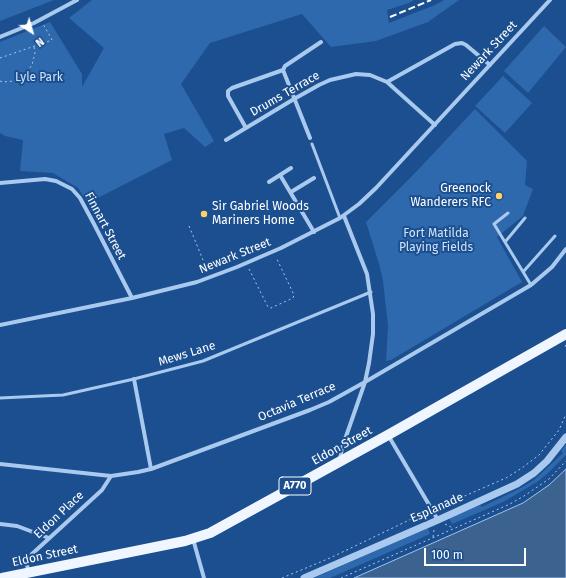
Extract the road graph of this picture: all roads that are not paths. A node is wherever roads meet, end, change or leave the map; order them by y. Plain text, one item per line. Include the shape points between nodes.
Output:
1 (77, 0) edge
2 (550, 0) edge
3 (0, 37) edge
4 (321, 42) dead end
5 (490, 65) junction
6 (283, 70) junction
7 (387, 82) junction
8 (294, 99) junction
9 (435, 125) junction
10 (246, 128) junction
11 (310, 138) dead end
12 (226, 140) dead end
13 (312, 144) dead end
14 (291, 168) dead end
15 (280, 175) junction
16 (314, 178) dead end
17 (269, 182) dead end
18 (0, 183) edge
19 (290, 192) junction
20 (508, 213) dead end
21 (342, 217) junction
22 (525, 218) dead end
23 (314, 232) junction
24 (555, 236) dead end
25 (505, 242) junction
26 (566, 249) edge
27 (523, 272) junction
28 (531, 285) junction
29 (371, 292) junction
30 (132, 298) junction
31 (0, 325) edge
32 (566, 334) edge
33 (134, 379) junction
34 (365, 382) junction
35 (0, 398) edge
36 (388, 435) junction
37 (566, 438) edge
38 (339, 462) junction
39 (0, 464) edge
40 (151, 469) junction
41 (111, 476) junction
42 (0, 524) edge
43 (439, 524) junction
44 (49, 538) junction
45 (193, 539) junction
46 (28, 572) junction
47 (2, 578) edge
48 (204, 578) edge
49 (304, 578) edge

1 - 3 street via 41,20
2 - 5 street, Newark Street
4 - 6 street via 285,66
5 - 7 street via 466,45 455,44
5 - 9 street, Newark Street
6 - 8 street
6 - 10 street via 228,91 228,96
7 - 8 street, Drums Terrace via 370,75 343,76
7 - 9 street, Drums Terrace
8 - 10 street, Drums Terrace
8 - 11 street
9 - 21 street, Newark Street via 376,188
10 - 12 street, Drums Terrace
13 - 21 lane
14 - 15 street
15 - 17 street
15 - 19 street
16 - 19 street
18 - 30 street, Finnart Street via 45,179 72,189 80,198
19 - 23 street
20 - 25 lane via 494,224
21 - 23 street, Newark Street
21 - 29 street via 362,258
22 - 25 lane
23 - 30 street, Newark Street via 210,277
24 - 27 lane
25 - 27 lane
26 - 28 street, Octavia Terrace via 552,267
27 - 28 lane
28 - 34 street, Octavia Terrace
29 - 33 lane, Mews Lane via 203,361
29 - 34 street via 373,334
30 - 31 street, Newark Street
32 - 36 main road, Eldon Street / A770
33 - 35 lane, Mews Lane via 63,395
33 - 40 street
34 - 38 street
34 - 40 street, Octavia Terrace via 310,410
36 - 38 main road, Eldon Street / A770
36 - 43 street
37 - 43 street, Esplanade via 547,462 534,473
38 - 45 main road, Eldon Street / A770 via 220,528
39 - 41 street, Octavia Terrace
40 - 41 street, Octavia Terrace
41 - 44 street, Eldon Place via 102,490
42 - 44 street via 17,526
43 - 49 street, Esplanade
44 - 46 street, Eldon Place via 32,554
45 - 46 main road, Eldon Street / A770
45 - 48 street
46 - 47 main road, Eldon Street / A770

